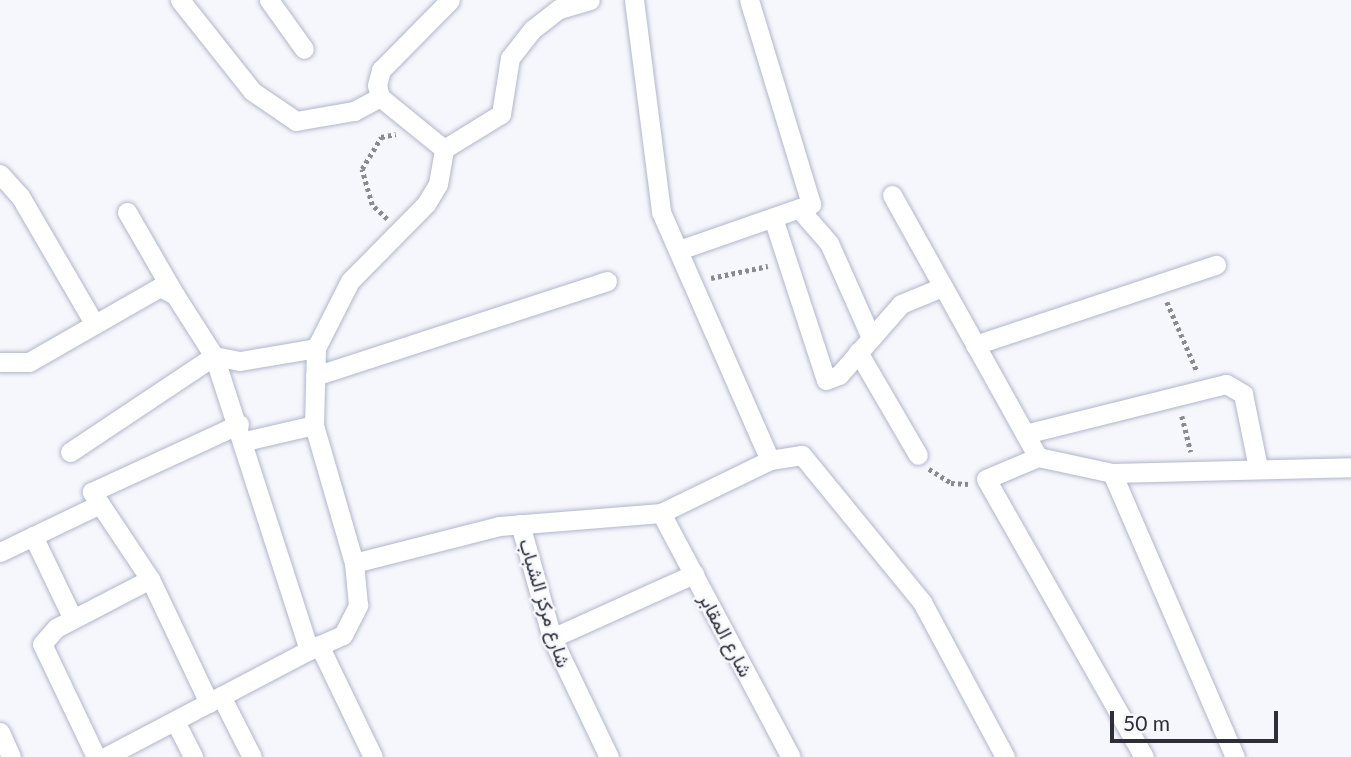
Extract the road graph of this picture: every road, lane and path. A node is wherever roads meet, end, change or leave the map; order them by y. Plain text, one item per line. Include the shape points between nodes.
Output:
1 (180, 0) edge
2 (269, 0) edge
3 (450, 0) edge
4 (590, 0) edge
5 (634, 0) edge
6 (749, 0) edge
7 (304, 49) dead end
8 (380, 97) junction
9 (417, 128) junction
10 (444, 149) junction
11 (0, 174) edge
12 (892, 195) dead end
13 (127, 212) dead end
14 (802, 212) junction
15 (774, 222) junction
16 (400, 232) junction
17 (679, 250) junction
18 (785, 262) junction
19 (1216, 265) dead end
20 (607, 281) dead end
21 (693, 281) junction
22 (1158, 283) junction
23 (942, 287) junction
24 (175, 295) junction
25 (94, 323) junction
26 (870, 335) junction
27 (975, 345) junction
28 (317, 348) junction
29 (858, 352) junction
30 (214, 356) junction
31 (0, 362) edge
32 (315, 376) junction
33 (1200, 388) junction
34 (1177, 396) junction
35 (314, 425) junction
36 (242, 432) junction
37 (1025, 434) junction
38 (70, 452) dead end
39 (918, 455) joint
40 (1038, 457) junction
41 (770, 460) junction
42 (1351, 467) edge
43 (1258, 468) junction
44 (1195, 470) junction
45 (1112, 473) junction
46 (986, 480) junction
47 (100, 505) junction
48 (661, 513) junction
49 (520, 524) junction
50 (33, 537) junction
51 (0, 552) edge
52 (354, 563) junction
53 (694, 574) junction
54 (150, 579) junction
55 (73, 619) junction
56 (552, 638) junction
57 (314, 647) junction
58 (215, 700) junction
59 (176, 723) junction
60 (0, 732) edge
61 (11, 757) edge
62 (96, 757) edge
63 (105, 757) edge
64 (193, 757) edge
65 (252, 757) edge
66 (373, 757) edge
67 (609, 757) edge
68 (791, 757) edge
69 (1005, 757) edge
70 (1144, 757) edge
71 (1235, 757) edge

1 - 8 street via 252,91 296,121 354,111
2 - 7 street
3 - 8 street via 381,70
4 - 10 street via 559,9 533,29 510,58 501,114
5 - 17 street via 657,190
6 - 14 street via 811,193
8 - 9 street
9 - 10 street
9 - 16 path via 381,137 362,169 372,205
10 - 16 street via 434,192
11 - 25 street via 20,197
12 - 23 street
13 - 24 street
14 - 15 street
14 - 26 street via 838,261
15 - 17 street
15 - 18 street
16 - 28 street via 350,281
17 - 21 street
18 - 21 path
18 - 29 street via 822,378 835,379
19 - 22 street
20 - 32 street
21 - 41 street
22 - 27 street
22 - 33 path
23 - 26 street via 901,304
23 - 27 street
24 - 25 street via 152,289
24 - 30 street
25 - 31 street via 29,362
26 - 29 street
27 - 37 street
28 - 30 street via 240,361
28 - 32 street
29 - 39 street
30 - 36 street
30 - 38 street
32 - 35 street
33 - 34 street
33 - 43 street via 1226,384 1243,394
34 - 37 street
34 - 44 path
35 - 36 street
35 - 52 street
36 - 47 street via 92,492
36 - 57 street
37 - 40 street
39 - 46 path via 951,483
40 - 45 street
40 - 46 street
41 - 48 street
41 - 69 street via 789,453 810,458 902,572
42 - 43 street
43 - 44 street
44 - 45 street
45 - 71 street
46 - 70 street
47 - 50 street
47 - 54 street
48 - 49 street
48 - 53 street, شارع المقابر
49 - 52 street
49 - 56 street, شارع مركز الشباب
50 - 51 street
50 - 55 street
52 - 57 street via 354,619 343,635
53 - 56 street
53 - 68 street, شارع المقابر
54 - 55 street
54 - 58 street
55 - 62 street via 49,632 42,644
56 - 67 street, شارع مركز الشباب
57 - 58 street
57 - 66 street
58 - 59 street
58 - 65 street
59 - 63 street
59 - 64 street
60 - 61 street

